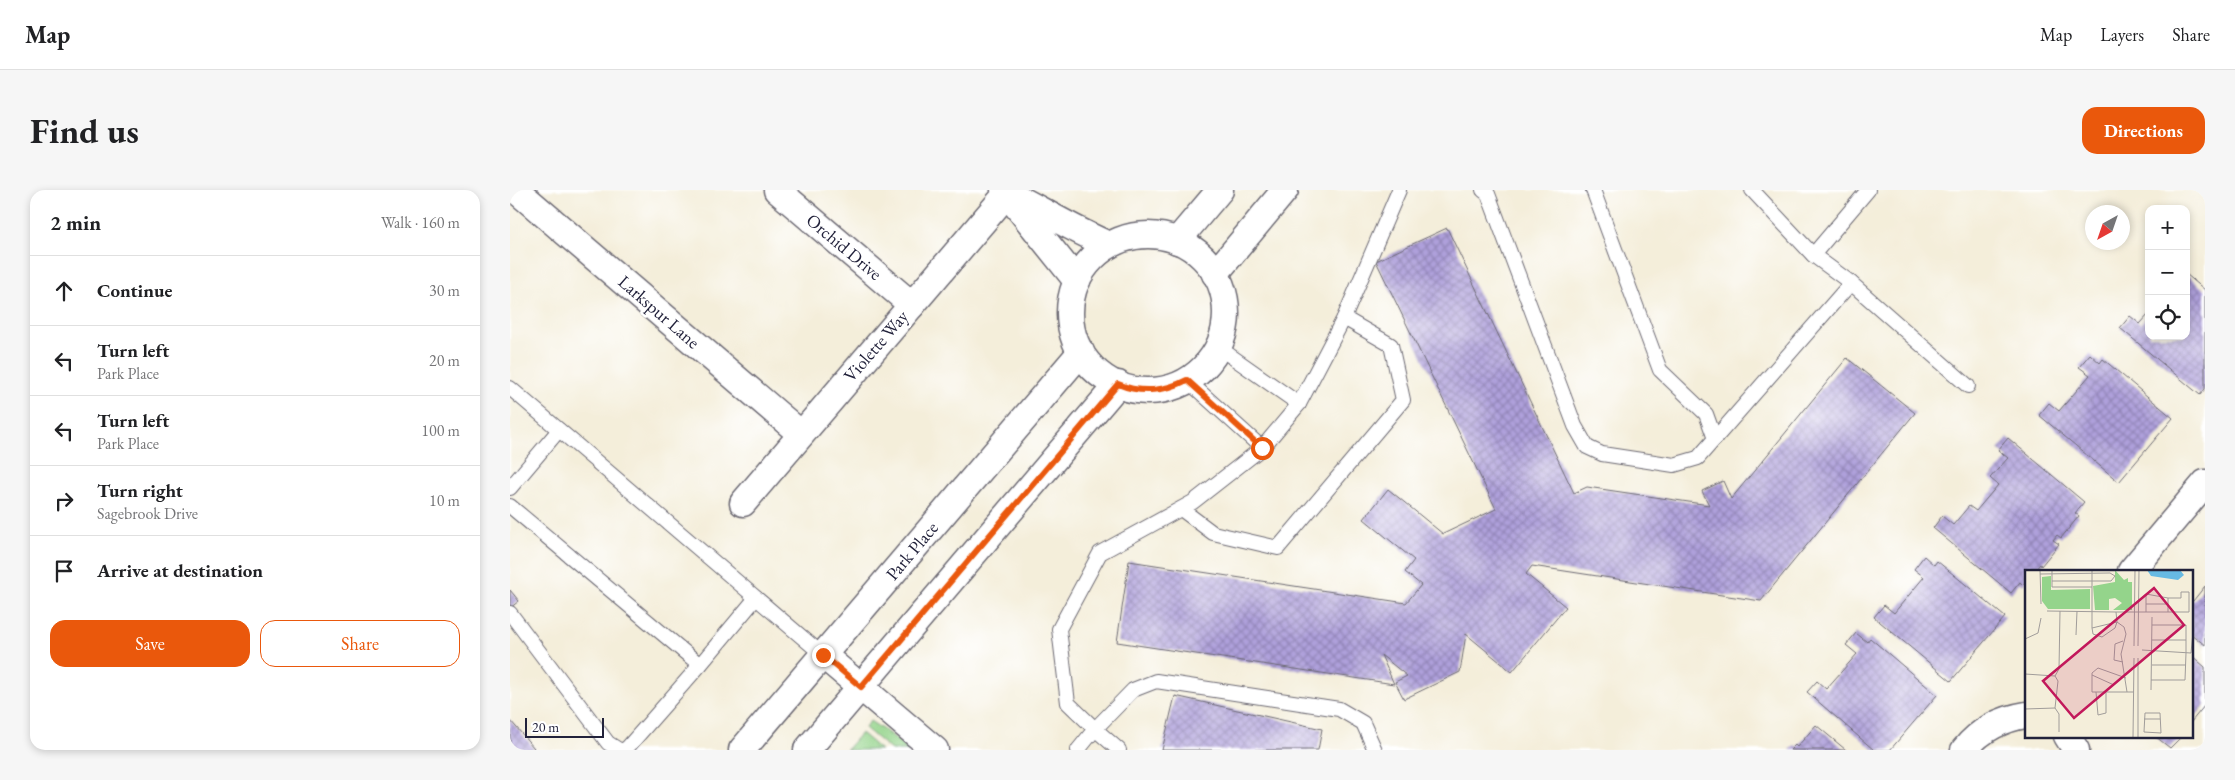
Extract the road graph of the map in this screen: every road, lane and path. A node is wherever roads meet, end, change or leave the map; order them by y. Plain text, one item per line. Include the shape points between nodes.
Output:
1 (516, 190) edge
2 (777, 190) edge
3 (1220, 190) edge
4 (1285, 190) edge
5 (1399, 190) edge
6 (1593, 190) edge
7 (1752, 190) edge
8 (1868, 190) edge
9 (1007, 191) edge
10 (1489, 191) edge
11 (1177, 241) junction
12 (1109, 245) junction
13 (1813, 255) junction
14 (1215, 274) junction
15 (1077, 281) junction
16 (1850, 283) junction
17 (912, 305) junction
18 (1344, 318) junction
19 (1218, 347) junction
20 (1081, 352) junction
21 (1187, 380) junction
22 (1118, 384) junction
23 (1968, 386) dead end
24 (510, 388) edge
25 (1299, 404) junction
26 (559, 430) junction
27 (801, 434) junction
28 (1715, 439) junction
29 (1262, 448) junction
30 (2205, 483) edge
31 (510, 488) edge
32 (743, 502) dead end
33 (510, 506) edge
34 (1181, 508) junction
35 (2132, 570) edge
36 (756, 598) junction
37 (510, 613) edge
38 (823, 655) junction
39 (700, 665) junction
40 (861, 687) junction
41 (2025, 715) edge
42 (1095, 729) junction
43 (2068, 738) edge
44 (621, 750) edge
45 (742, 750) edge
46 (807, 750) edge
47 (936, 750) edge
48 (1078, 750) edge
49 (1119, 750) edge
50 (1375, 750) edge
51 (1964, 750) edge
52 (2076, 750) edge

1 - 27 street, Larkspur Lane
2 - 17 street, Orchid Drive
3 - 11 street
4 - 14 street
5 - 18 lane
6 - 28 lane via 1660,370 1706,414
7 - 13 lane
8 - 13 lane
9 - 12 street
9 - 15 street
9 - 17 street, Violette Way
10 - 28 lane via 1575,426 1587,447 1602,454 1674,464 1698,458
11 - 12 street via 1148,235
11 - 14 street via 1196,252
12 - 15 street via 1089,261
13 - 16 lane
14 - 19 street via 1223,292 1226,314
15 - 20 street via 1070,314
16 - 23 lane
16 - 28 lane
17 - 27 street, Violette Way
18 - 25 lane
18 - 34 lane via 1391,345 1403,400 1278,548 1213,533
19 - 21 street via 1205,366
19 - 25 lane
20 - 22 street via 1094,368
20 - 38 street, Park Place
21 - 22 street via 1159,390 1134,389
21 - 29 lane
22 - 40 street
24 - 26 lane
25 - 29 lane
26 - 31 lane
26 - 36 lane
27 - 32 street, Violette Way
29 - 34 lane
30 - 35 street
33 - 39 lane
34 - 42 lane via 1100,553 1059,629 1068,703
36 - 38 lane
36 - 39 lane
37 - 44 lane via 608,743
38 - 40 street
38 - 45 street, Park Place
39 - 44 lane via 627,748
40 - 46 street
40 - 47 street
41 - 51 street via 1992,726
42 - 48 lane
42 - 49 lane
42 - 50 lane via 1133,690 1156,680 1338,709 1363,723
43 - 52 street

